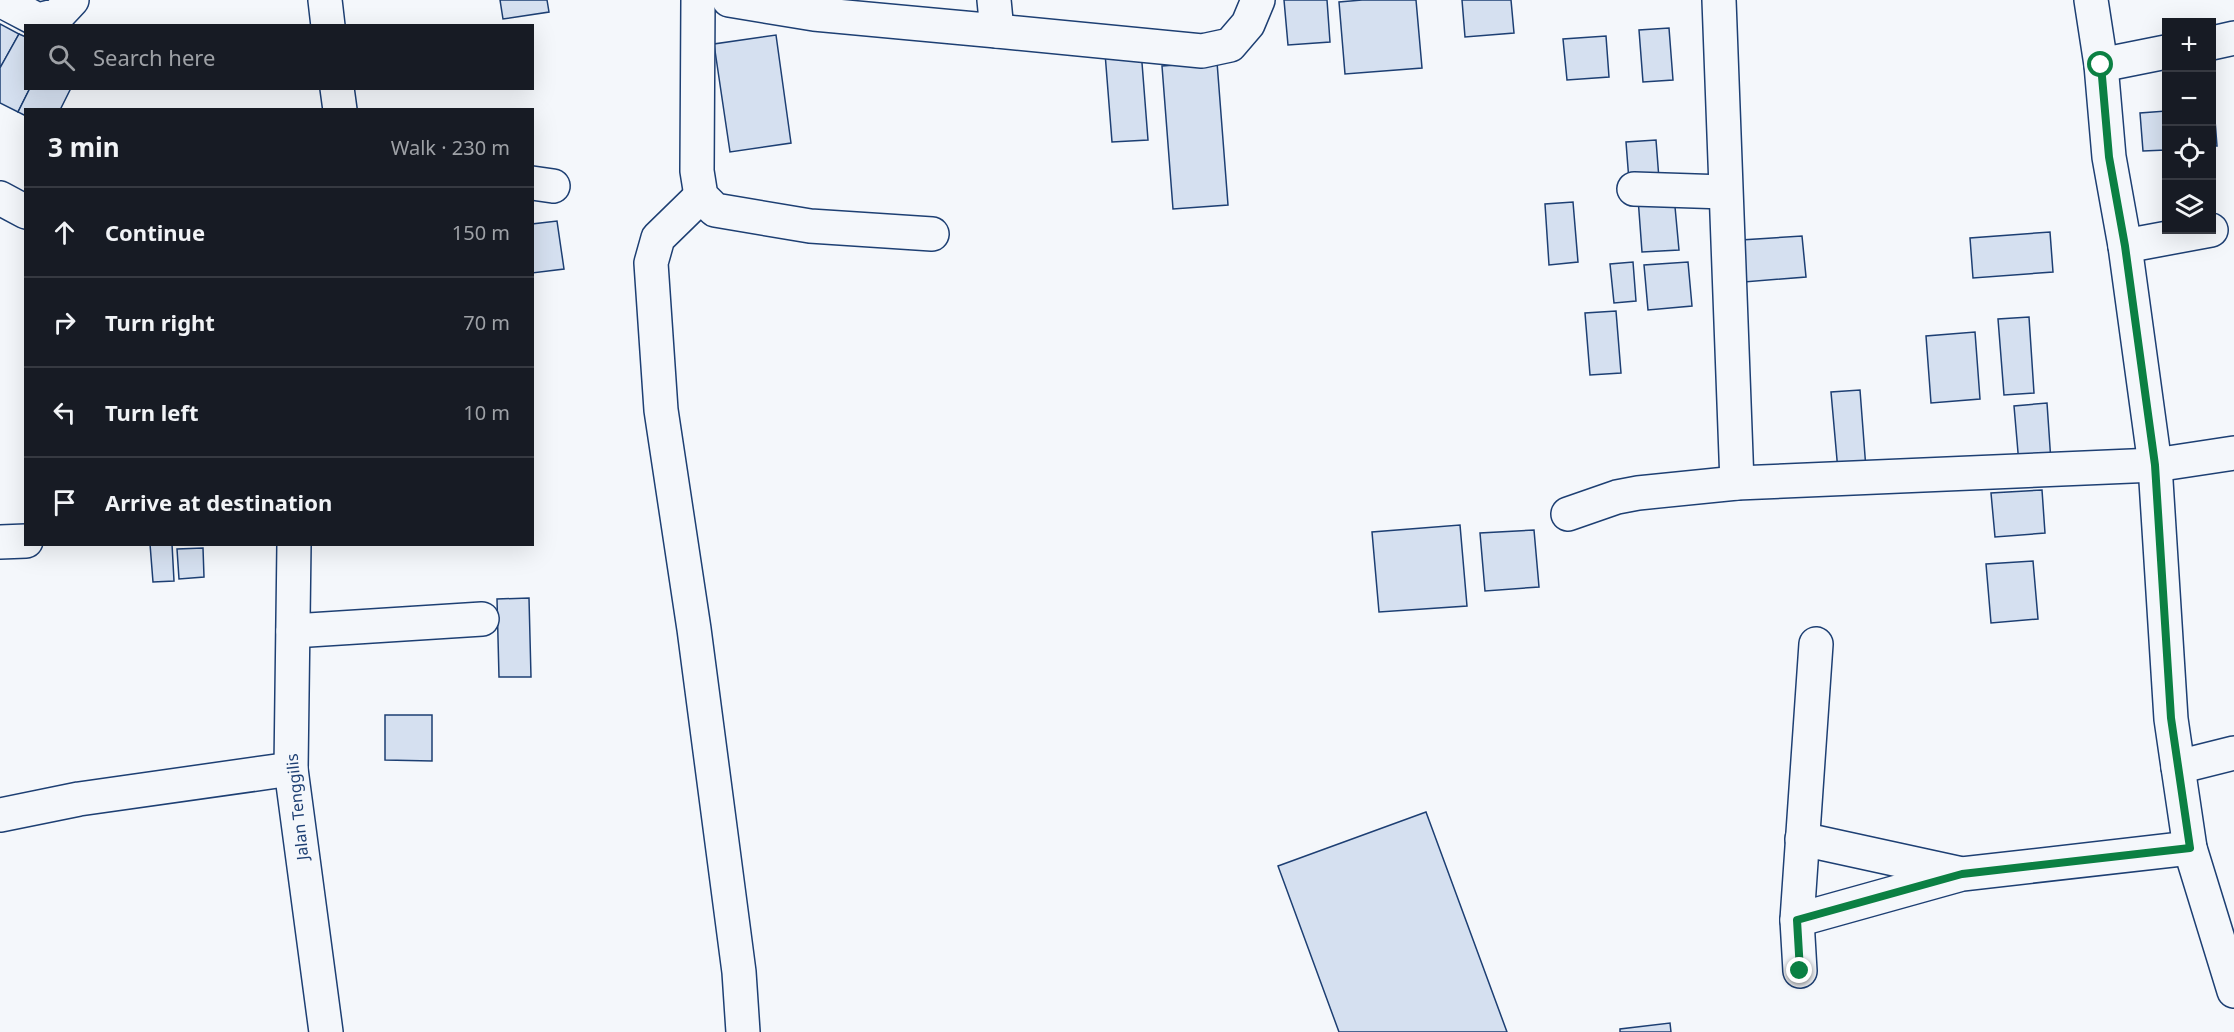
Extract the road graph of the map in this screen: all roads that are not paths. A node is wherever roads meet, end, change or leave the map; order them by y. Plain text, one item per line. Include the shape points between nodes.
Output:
1 (0, 0) edge
2 (72, 0) edge
3 (325, 0) edge
4 (698, 0) edge
5 (729, 0) edge
6 (1258, 0) edge
7 (1719, 0) edge
8 (2091, 0) edge
9 (995, 16) edge
10 (328, 24) edge
11 (2234, 38) edge
12 (2216, 42) edge
13 (2162, 53) edge
14 (2101, 65) junction
15 (337, 90) edge
16 (340, 108) edge
17 (1634, 189) dead end
18 (1725, 192) junction
19 (701, 196) junction
20 (0, 198) edge
21 (24, 211) edge
22 (2234, 225) edge
23 (2216, 229) edge
24 (932, 234) dead end
25 (2190, 234) edge
26 (2125, 246) junction
27 (2234, 453) edge
28 (2155, 465) junction
29 (1737, 483) junction
30 (1568, 514) dead end
31 (24, 541) edge
32 (0, 542) edge
33 (294, 546) edge
34 (482, 619) dead end
35 (293, 631) junction
36 (1816, 644) dead end
37 (2234, 753) edge
38 (2178, 767) junction
39 (291, 769) junction
40 (0, 815) edge
41 (1802, 839) junction
42 (2190, 848) junction
43 (1962, 874) junction
44 (1797, 920) junction
45 (1800, 971) dead end
46 (2234, 991) edge
47 (326, 1032) edge
48 (743, 1032) edge

1 - 2 street via 38,20 58,15
3 - 10 street
4 - 19 street via 697,171
5 - 9 street via 814,14
6 - 9 street via 1248,24 1230,45 1202,51
7 - 18 street
8 - 14 street
11 - 12 street
13 - 14 street
14 - 26 street via 2109,157
15 - 16 street
17 - 18 street
18 - 29 street
19 - 24 street via 715,210 810,226
19 - 48 street via 658,238 651,263 661,410 740,972
20 - 21 street
22 - 23 street
25 - 26 street
26 - 28 street
27 - 28 street
28 - 29 street
28 - 38 street via 2171,718
29 - 30 street via 1638,493
31 - 32 street
33 - 35 street, Jalan Tenggilis
34 - 35 street
35 - 39 street, Jalan Tenggilis
36 - 41 street
37 - 38 street
38 - 42 street
39 - 40 street
39 - 47 street, Jalan Tenggilis
41 - 43 street
41 - 44 street
42 - 43 street
42 - 46 street
43 - 44 street
44 - 45 street

